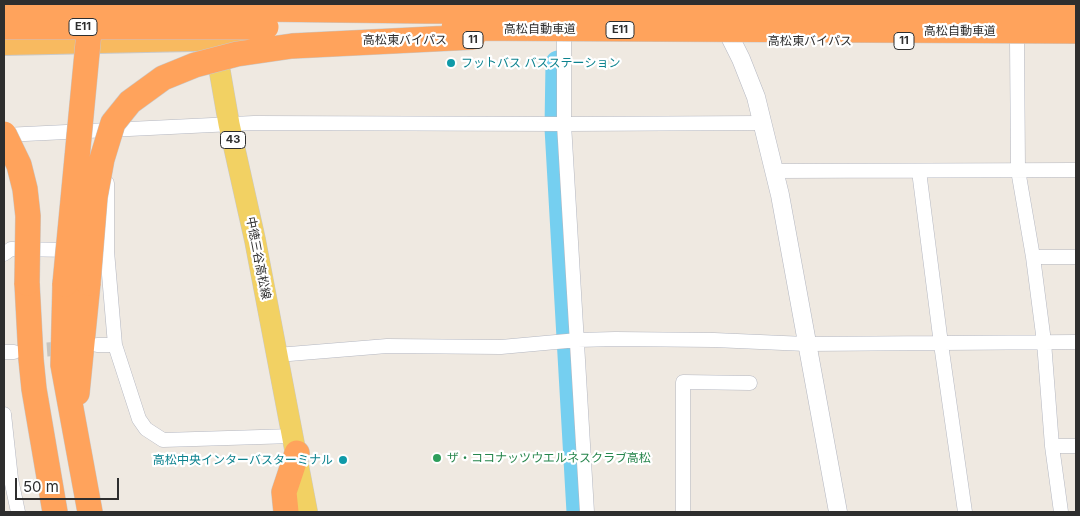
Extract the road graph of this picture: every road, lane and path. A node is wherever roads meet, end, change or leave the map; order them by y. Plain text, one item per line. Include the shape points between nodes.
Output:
1 (76, 4) edge
2 (207, 4) edge
3 (713, 4) edge
4 (4, 6) edge
5 (1076, 11) edge
6 (4, 27) edge
7 (628, 30) junction
8 (1076, 30) edge
9 (214, 39) junction
10 (564, 40) junction
11 (1017, 40) junction
12 (1076, 40) edge
13 (733, 41) junction
14 (4, 44) edge
15 (763, 123) junction
16 (229, 124) junction
17 (560, 124) junction
18 (107, 129) junction
19 (4, 134) edge
20 (1018, 170) junction
21 (1076, 170) edge
22 (773, 171) junction
23 (919, 172) junction
24 (107, 251) junction
25 (4, 254) edge
26 (1076, 256) edge
27 (1033, 257) junction
28 (69, 283) junction
29 (572, 341) junction
30 (1044, 342) junction
31 (1076, 342) edge
32 (806, 344) junction
33 (941, 344) junction
34 (97, 345) dead end
35 (115, 345) junction
36 (277, 355) junction
37 (750, 383) dead end
38 (4, 414) edge
39 (40, 422) junction
40 (295, 445) junction
41 (1052, 446) junction
42 (1076, 446) edge
43 (18, 512) edge
44 (55, 512) edge
45 (90, 512) edge
46 (286, 512) edge
47 (307, 512) edge
48 (588, 512) edge
49 (682, 512) edge
50 (838, 512) edge
51 (965, 512) edge
52 (1061, 512) edge

1 - 4 highway, 高松自動車道 / E11, bridge
1 - 5 highway, 高松自動車道 / E11, bridge via 426,11
1 - 28 highway, bridge
2 - 9 main road, 中徳三谷高松線 / 43
3 - 13 street
6 - 7 highway, 高松自動車道 / E11, bridge
7 - 8 highway, 高松自動車道 / E11, bridge
7 - 28 highway, bridge via 292,46 212,60 163,78 130,102 113,123
9 - 10 highway, 高松東バイパス / 11
9 - 14 highway, 高松東バイパス / 11
9 - 16 main road, 中徳三谷高松線 / 43
10 - 13 highway, 高松東バイパス / 11
10 - 17 street
11 - 12 highway, 高松東バイパス / 11
11 - 13 highway, 高松東バイパス / 11
11 - 20 street
13 - 15 street
15 - 17 street
15 - 22 street
16 - 17 street
16 - 18 street
16 - 36 main road, 中徳三谷高松線 / 43
17 - 29 street
18 - 19 street
18 - 24 street
19 - 39 highway, bridge via 26,189 31,359
20 - 21 street
20 - 23 street
20 - 27 street
22 - 23 street
22 - 32 street via 797,283
23 - 33 street
24 - 25 street via 12,249
24 - 35 street
26 - 27 street
27 - 30 street
28 - 39 highway
28 - 45 highway via 63,365
29 - 32 street via 714,340
29 - 36 street via 502,347 387,346
29 - 48 street
30 - 31 street
30 - 33 street
30 - 41 street
32 - 33 street
32 - 50 street
33 - 51 street
34 - 35 street
35 - 40 street via 139,419 146,429 163,440
36 - 40 main road, 中徳三谷高松線 / 43
37 - 49 street via 683,382
38 - 43 street
39 - 44 highway
40 - 46 highway via 284,492
40 - 47 main road, 中徳三谷高松線 / 43
41 - 42 street
41 - 52 street

